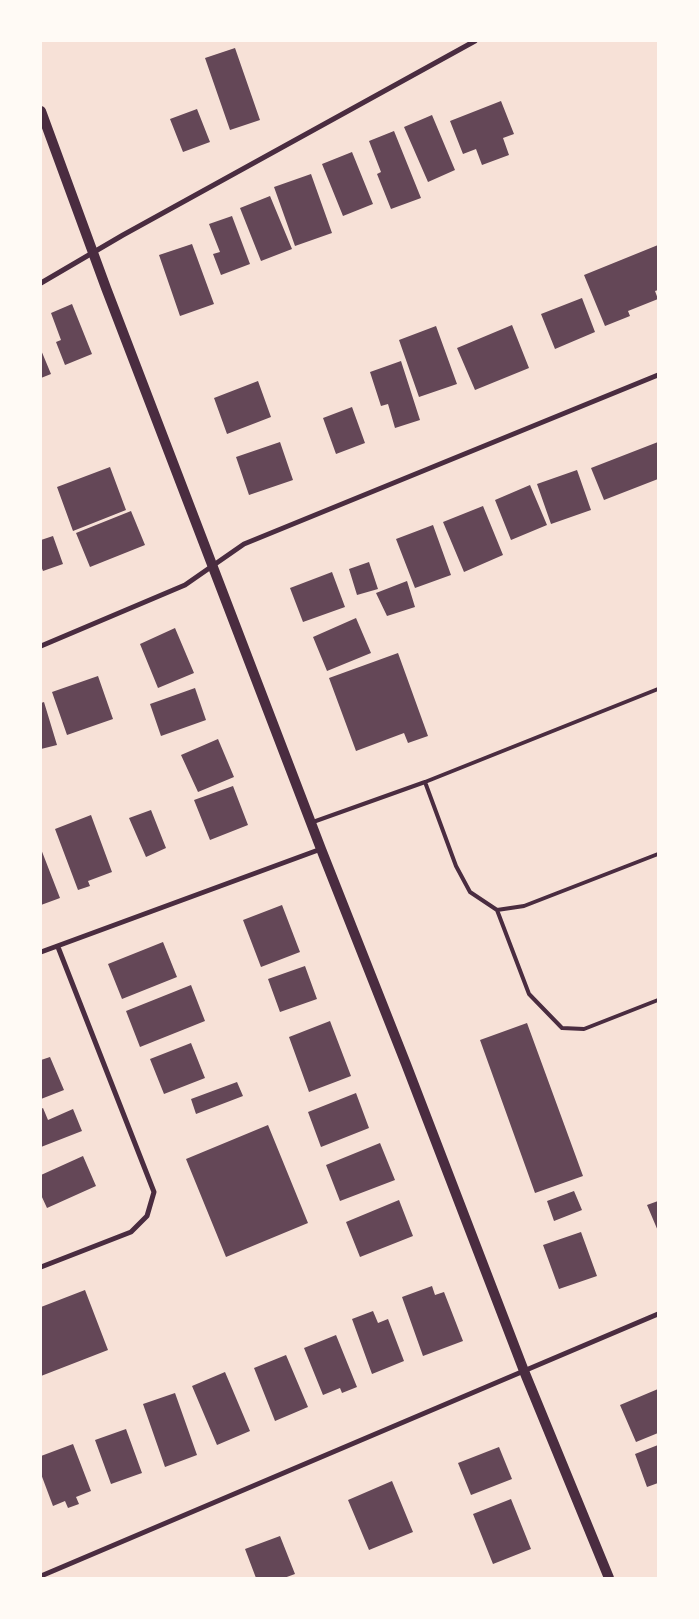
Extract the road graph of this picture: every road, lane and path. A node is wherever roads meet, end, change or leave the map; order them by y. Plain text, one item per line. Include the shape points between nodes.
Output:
1 (475, 41) edge
2 (41, 111) edge
3 (94, 253) junction
4 (41, 283) edge
5 (658, 375) edge
6 (212, 565) junction
7 (41, 646) edge
8 (658, 689) edge
9 (426, 782) junction
10 (311, 823) junction
11 (321, 849) junction
12 (658, 854) edge
13 (497, 910) junction
14 (58, 947) junction
15 (41, 952) edge
16 (658, 1000) edge
17 (41, 1267) edge
18 (658, 1314) edge
19 (524, 1370) junction
20 (41, 1576) edge
21 (609, 1578) edge

1 - 3 street
2 - 3 main road
3 - 4 street
3 - 6 main road
5 - 6 street via 244,544
6 - 7 street via 185,585
6 - 10 main road
8 - 9 lane
9 - 10 lane
9 - 13 lane via 456,866 470,892
10 - 11 main road
11 - 14 street
11 - 19 main road
12 - 13 lane via 524,906
13 - 16 lane via 529,994 562,1028 584,1029
14 - 15 street
14 - 17 street via 154,1192 147,1216 131,1232
18 - 19 street
19 - 20 street
19 - 21 main road

